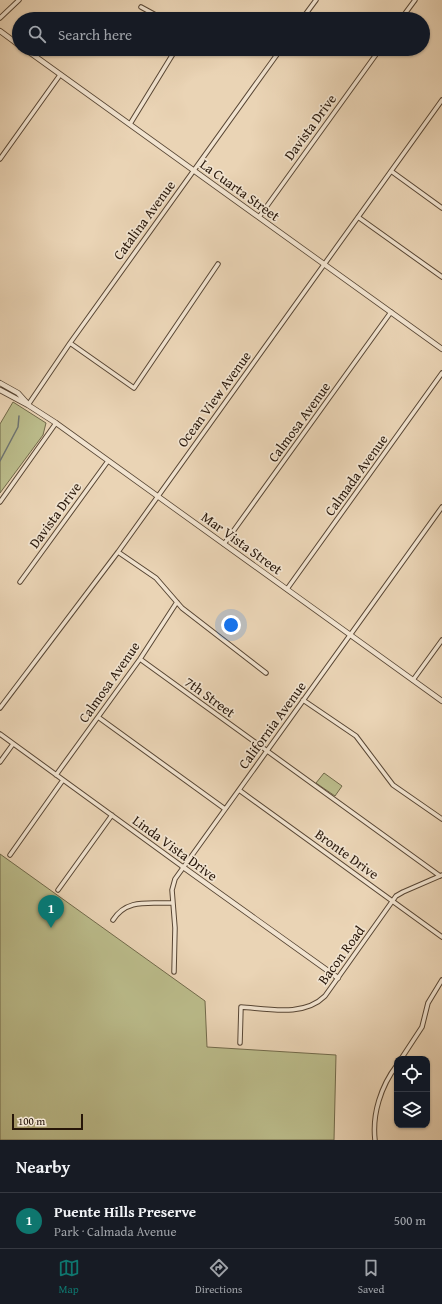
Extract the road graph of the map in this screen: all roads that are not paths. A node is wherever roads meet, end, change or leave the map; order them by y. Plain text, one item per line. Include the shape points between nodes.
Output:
1 (19, 0) edge
2 (316, 0) edge
3 (415, 0) edge
4 (141, 7) dead end
5 (150, 12) edge
6 (307, 12) edge
7 (406, 12) edge
8 (0, 18) edge
9 (0, 31) edge
10 (12, 40) edge
11 (34, 56) edge
12 (172, 56) edge
13 (276, 56) edge
14 (375, 56) edge
15 (60, 75) junction
16 (442, 100) edge
17 (130, 124) junction
18 (0, 159) edge
19 (193, 170) junction
20 (391, 171) junction
21 (442, 208) edge
22 (259, 217) junction
23 (358, 217) junction
24 (218, 264) dead end
25 (324, 265) junction
26 (442, 277) edge
27 (391, 312) junction
28 (70, 343) junction
29 (442, 349) edge
30 (442, 373) edge
31 (0, 383) edge
32 (0, 390) edge
33 (28, 404) junction
34 (56, 423) junction
35 (108, 461) junction
36 (157, 496) junction
37 (0, 502) edge
38 (442, 508) edge
39 (224, 544) junction
40 (118, 552) junction
41 (20, 582) dead end
42 (287, 589) junction
43 (178, 602) junction
44 (351, 635) junction
45 (442, 640) edge
46 (140, 659) junction
47 (266, 673) dead end
48 (413, 680) junction
49 (303, 700) junction
50 (442, 701) edge
51 (0, 708) edge
52 (98, 718) junction
53 (0, 734) edge
54 (13, 744) junction
55 (267, 751) junction
56 (0, 762) edge
57 (56, 775) junction
58 (62, 780) junction
59 (239, 790) junction
60 (225, 809) junction
61 (112, 816) junction
62 (442, 819) edge
63 (10, 855) dead end
64 (183, 867) junction
65 (441, 875) edge
66 (58, 890) dead end
67 (393, 901) junction
68 (172, 903) junction
69 (114, 920) dead end
70 (442, 937) edge
71 (174, 972) dead end
72 (338, 978) junction
73 (442, 980) edge
74 (240, 1043) dead end
75 (403, 1056) edge
76 (394, 1069) edge
77 (375, 1140) edge

1 - 8 street
2 - 6 street
3 - 7 street
4 - 5 street
9 - 10 street
11 - 15 street, La Cuarta Street
12 - 17 street
13 - 19 street, Catalina Avenue
14 - 22 street, Davista Drive
15 - 17 street, La Cuarta Street
15 - 18 street
16 - 20 street, Ocean View Avenue
17 - 19 street, La Cuarta Street
19 - 22 street, La Cuarta Street
19 - 28 street, Catalina Avenue
20 - 21 street
20 - 23 street, Ocean View Avenue
22 - 25 street, La Cuarta Street
23 - 25 street, Ocean View Avenue
23 - 26 street
24 - 28 street via 134,388
25 - 27 street, La Cuarta Street
25 - 36 street, Ocean View Avenue
27 - 29 street, La Cuarta Street
27 - 39 street, Calmosa Avenue
28 - 33 street, Catalina Avenue
30 - 42 street, Calmada Avenue
31 - 33 street, Mar Vista Street via 18,393
32 - 33 street, Mar Vista Street
33 - 34 street, Mar Vista Street
34 - 35 street, Mar Vista Street
34 - 37 street
35 - 36 street, Mar Vista Street
35 - 41 street, Davista Drive
36 - 39 street, Mar Vista Street
36 - 40 street, Ocean View Avenue
38 - 44 street, California Avenue
39 - 42 street, Mar Vista Street
40 - 43 street via 156,578
40 - 51 street, Ocean View Avenue
42 - 44 street, Mar Vista Street
43 - 46 street, Calmosa Avenue
43 - 47 street via 182,608
44 - 48 street, Mar Vista Street
44 - 49 street, California Avenue
45 - 48 street
46 - 52 street, Calmosa Avenue
46 - 55 street, 7th Street
48 - 50 street, Mar Vista Street
49 - 55 street, California Avenue
49 - 62 street via 356,736 393,785
52 - 57 street, Calmosa Avenue
52 - 60 street
53 - 54 street, Linda Vista Drive
54 - 56 street
54 - 57 street, Linda Vista Drive
55 - 59 street, California Avenue
55 - 65 street, 7th Street
57 - 58 street, Linda Vista Drive
58 - 61 street, Linda Vista Drive
58 - 63 street
59 - 60 street, California Avenue
59 - 67 street, Bronte Drive
60 - 64 street, California Avenue
61 - 64 street, Linda Vista Drive
61 - 66 street
64 - 68 street, California Avenue via 173,884
64 - 72 street, Linda Vista Drive
65 - 67 street, Bacon Road via 403,892
67 - 70 street, Bronte Drive
67 - 72 street, Bacon Road
68 - 69 street via 129,905 119,911
68 - 71 street, California Avenue
72 - 74 street, Bacon Road via 325,996 309,1007 296,1010 241,1007
73 - 75 street via 428,1004 422,1028
76 - 77 street via 377,1106 374,1118

